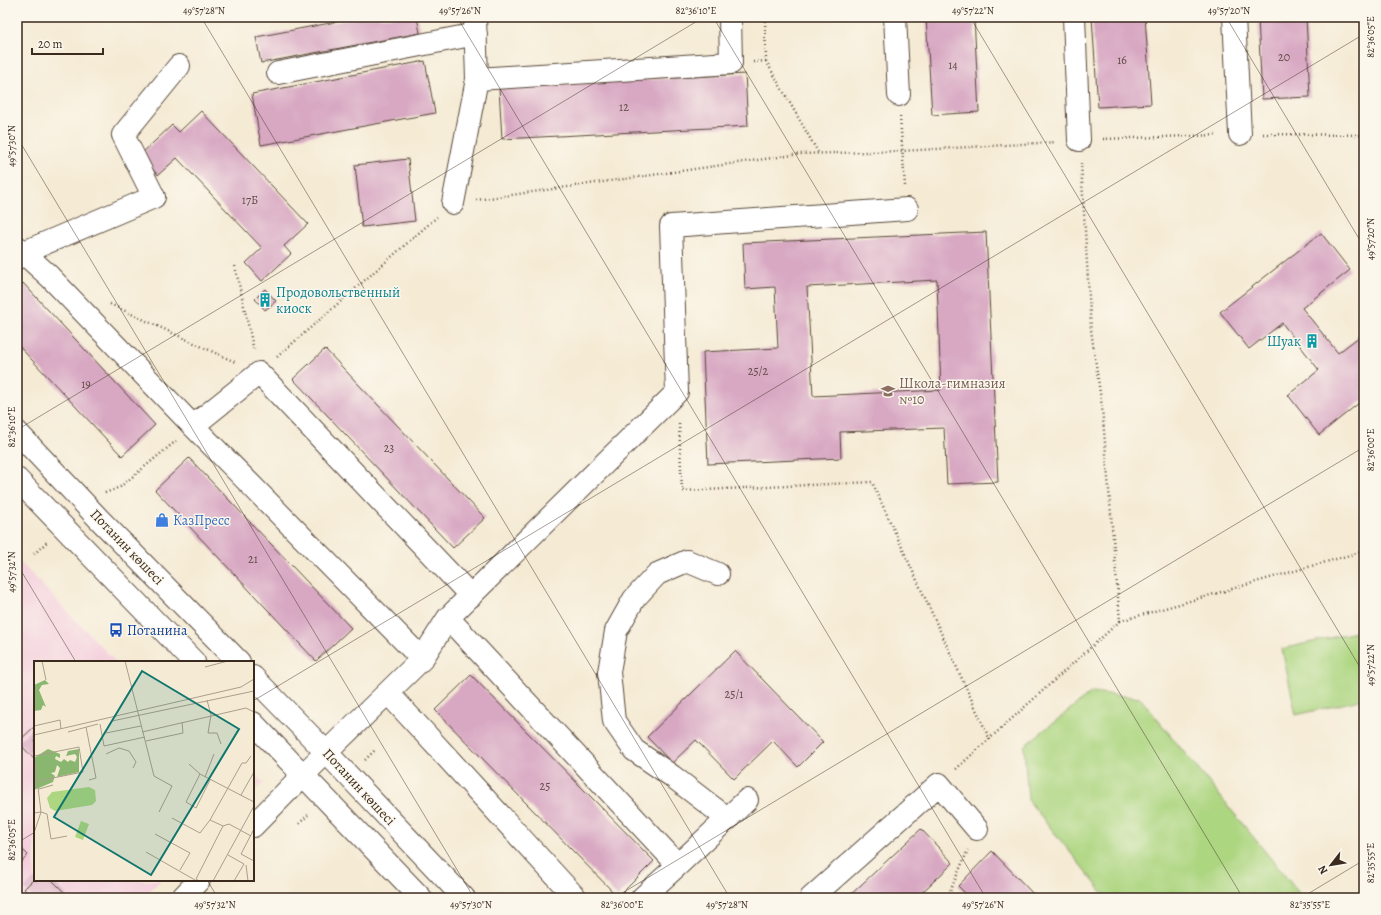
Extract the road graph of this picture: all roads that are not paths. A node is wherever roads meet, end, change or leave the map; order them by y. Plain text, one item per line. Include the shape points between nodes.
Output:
1 (730, 17) edge
2 (896, 17) edge
3 (1074, 17) edge
4 (1234, 17) edge
5 (475, 26) edge
6 (179, 66) dead end
7 (278, 73) dead end
8 (477, 79) junction
9 (899, 95) road end
10 (1240, 134) dead end
11 (1079, 140) road end
12 (453, 203) road end
13 (907, 209) road end
14 (19, 253) edge
15 (194, 426) junction
16 (17, 432) edge
17 (17, 479) edge
18 (718, 574) dead end
19 (472, 596) junction
20 (448, 618) junction
21 (422, 659) junction
22 (193, 661) edge
23 (238, 661) edge
24 (254, 678) edge
25 (388, 693) junction
26 (254, 724) edge
27 (326, 752) junction
28 (303, 775) junction
29 (747, 800) dead end
30 (728, 819) junction
31 (254, 825) edge
32 (977, 829) road end
33 (678, 865) junction
34 (198, 881) edge
35 (182, 898) edge
36 (421, 898) edge
37 (464, 898) edge
38 (576, 898) edge
39 (642, 898) edge
40 (810, 898) edge

1 - 8 main road via 731,63
2 - 9 main road
3 - 11 main road
4 - 10 main road
5 - 7 main road
5 - 8 main road
6 - 14 main road via 123,135 154,197
8 - 12 main road
13 - 19 main road via 671,226 677,392
14 - 15 main road via 49,276
15 - 19 main road via 259,373
15 - 21 main road
16 - 23 main road, Потанин көшесі
17 - 22 main road
18 - 30 main road via 687,562 657,574 634,599 616,631 609,672 614,721 634,750
19 - 20 main road
20 - 21 main road
20 - 33 main road
21 - 25 main road
24 - 27 main road, Потанин көшесі
25 - 27 main road
25 - 38 main road
26 - 28 main road
27 - 28 main road
27 - 37 main road, Потанин көшесі
28 - 31 main road
28 - 36 main road
29 - 30 main road
30 - 33 main road
32 - 40 main road via 939,784
33 - 39 main road
34 - 35 main road

